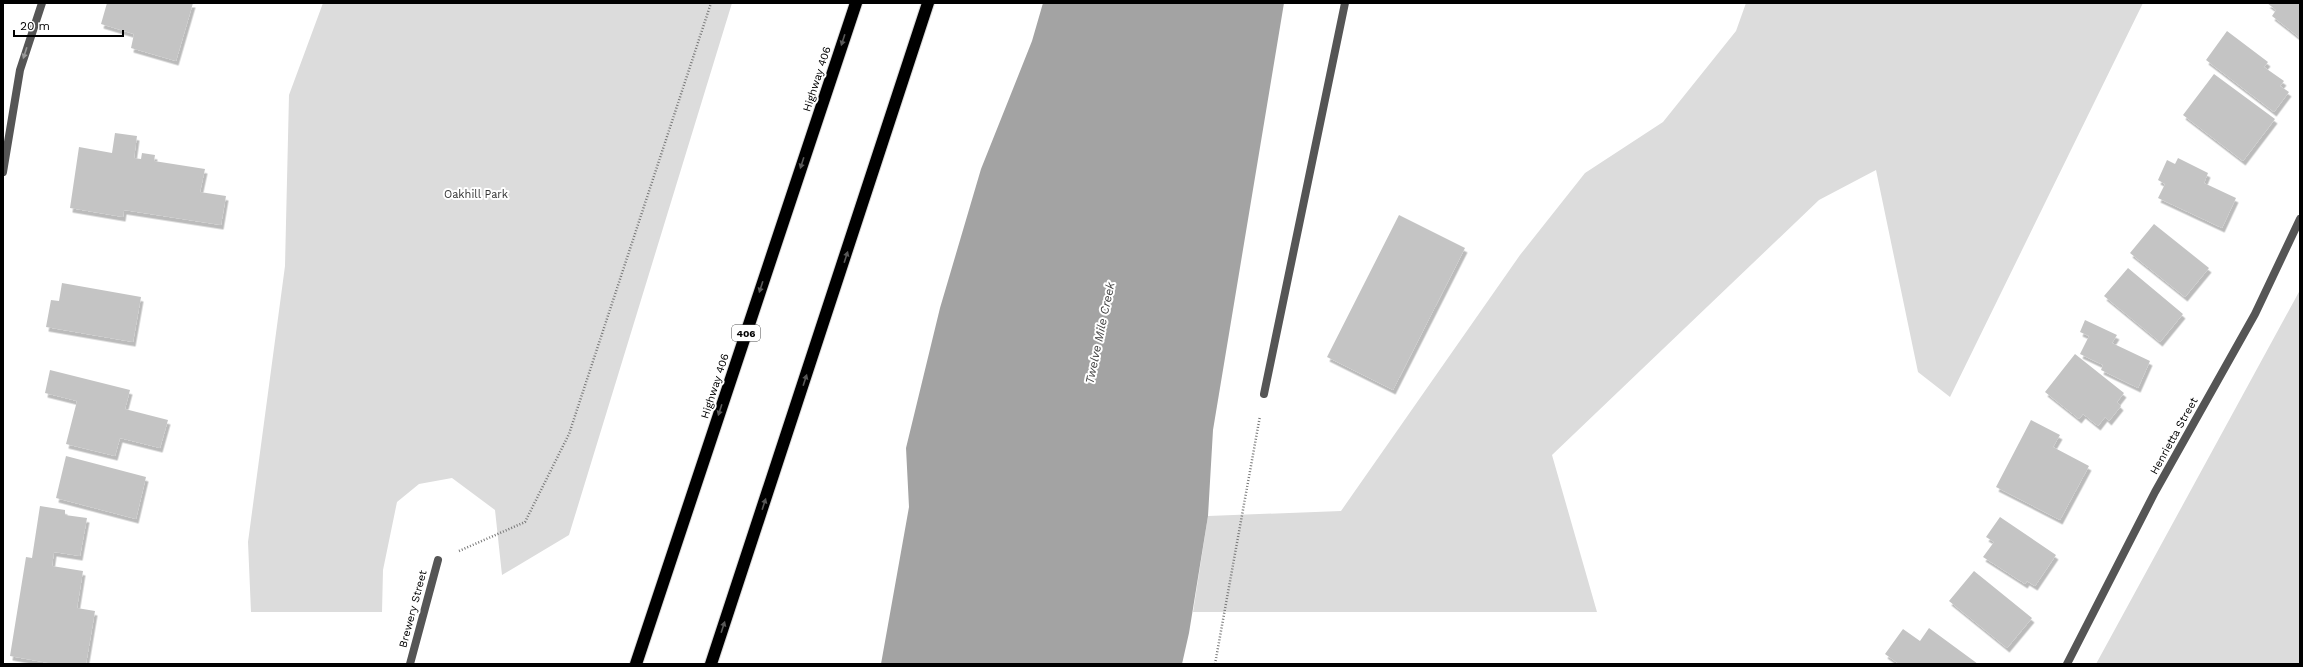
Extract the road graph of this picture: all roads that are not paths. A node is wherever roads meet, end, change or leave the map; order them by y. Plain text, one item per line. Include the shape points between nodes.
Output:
1 (42, 3) edge
2 (856, 3) edge
3 (928, 3) edge
4 (1344, 3) edge
5 (3, 172) edge
6 (2300, 219) edge
7 (1264, 394) road end
8 (438, 560) road end
9 (410, 664) edge
10 (636, 664) edge
11 (711, 664) edge
12 (2067, 664) edge

1 -> 5 street via 20,70
2 -> 10 highway, Highway 406 / 406
11 -> 3 highway
4 - 7 street
6 - 12 street, Henrietta Street via 2255,314 2155,492
8 - 9 street, Brewery Street

